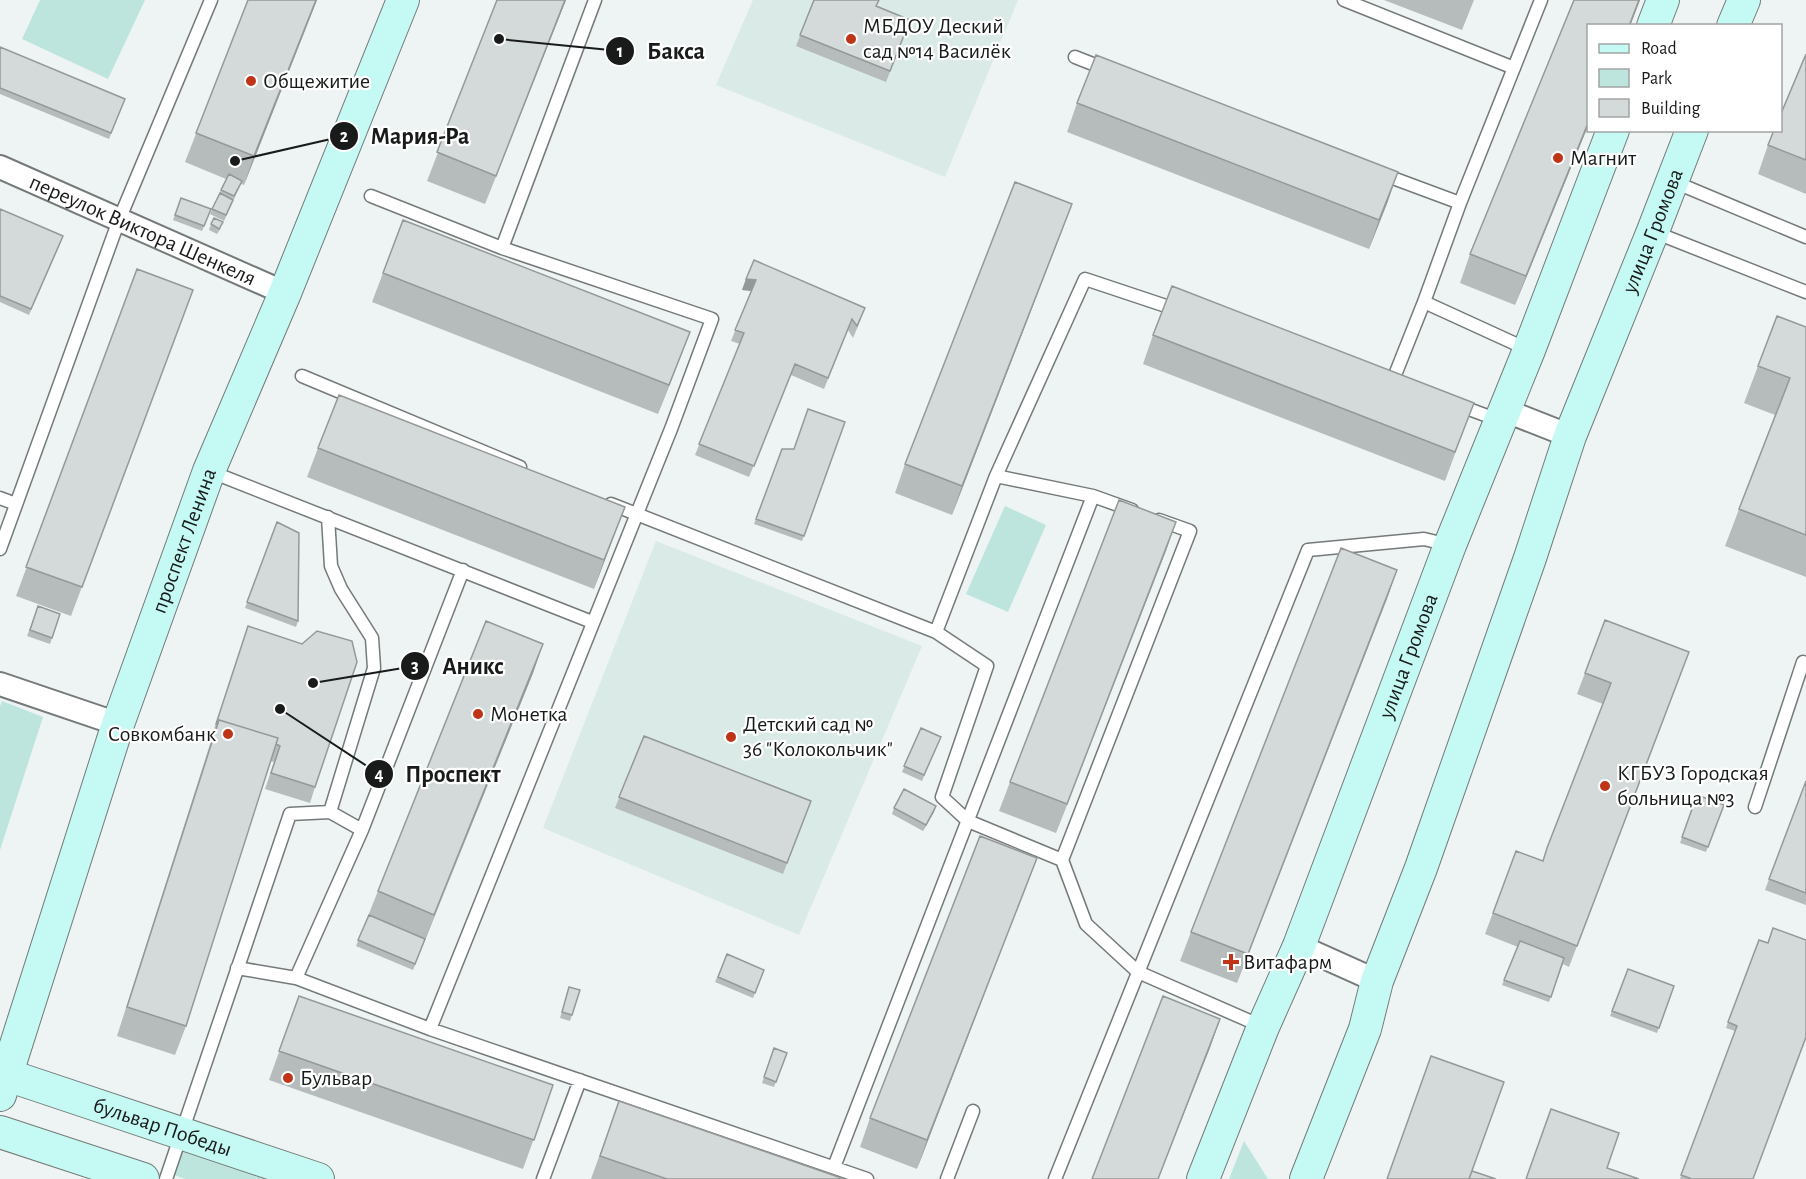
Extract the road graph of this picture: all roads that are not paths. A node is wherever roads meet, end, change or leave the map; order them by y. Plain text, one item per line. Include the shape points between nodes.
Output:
1 (211, 0) edge
2 (403, 0) edge
3 (595, 0) edge
4 (1344, 0) edge
5 (1541, 0) edge
6 (1744, 0) edge
7 (1734, 24) edge
8 (1075, 57) dead end
9 (1514, 68) junction
10 (1119, 74) edge
11 (1612, 132) edge
12 (1691, 132) edge
13 (0, 167) edge
14 (1372, 170) edge
15 (1672, 181) junction
16 (371, 196) dead end
17 (1460, 203) junction
18 (119, 220) junction
19 (1653, 231) junction
20 (1806, 237) edge
21 (502, 248) junction
22 (1806, 292) edge
23 (285, 293) junction
24 (1424, 302) junction
25 (1188, 313) edge
26 (1529, 350) junction
27 (1370, 372) edge
28 (302, 376) dead end
29 (1446, 400) edge
30 (1503, 415) junction
31 (1570, 436) junction
32 (528, 470) edge
33 (209, 471) junction
34 (996, 476) junction
35 (1093, 496) junction
36 (0, 498) edge
37 (604, 501) edge
38 (16, 504) junction
39 (636, 515) junction
40 (328, 517) junction
41 (1450, 545) junction
42 (0, 549) edge
43 (463, 570) junction
44 (592, 622) junction
45 (936, 632) junction
46 (1803, 662) dead end
47 (0, 684) edge
48 (118, 724) junction
49 (1755, 807) dead end
50 (330, 812) junction
51 (968, 821) junction
52 (362, 830) junction
53 (1062, 860) junction
54 (1299, 946) junction
55 (237, 968) junction
56 (1138, 972) junction
57 (296, 978) junction
58 (1377, 981) junction
59 (1263, 1027) junction
60 (430, 1029) junction
61 (580, 1080) junction
62 (3, 1085) edge
63 (973, 1111) dead end
64 (0, 1132) edge
65 (182, 1134) junction
66 (834, 1167) junction
67 (143, 1179) edge
68 (166, 1179) edge
69 (318, 1179) edge
70 (543, 1179) edge
71 (867, 1179) edge
72 (947, 1179) edge
73 (1055, 1179) edge
74 (1203, 1179) edge
75 (1306, 1179) edge

1 - 18 lane
2 - 23 street, проспект Ленина
3 - 21 lane
4 - 9 lane
5 - 9 lane
6 - 7 street
8 - 10 lane
9 - 17 lane
11 - 26 street, улица Громова
12 - 15 street, улица Громова
13 - 18 street, переулок Виктора Шенкеля
14 - 17 lane
15 - 19 street, улица Громова
15 - 20 lane
16 - 21 lane
17 - 24 lane
18 - 23 street, переулок Виктора Шенкеля
18 - 38 lane
19 - 22 lane
19 - 31 street, улица Громова
21 - 39 lane via 712,319
23 - 33 street, проспект Ленина
24 - 26 lane
24 - 27 lane via 1398,382
25 - 34 lane via 1085,279
26 - 30 street, улица Громова
28 - 32 lane
29 - 30 lane
30 - 31 street
30 - 41 street, улица Громова
31 - 58 street, улица Громова via 1421,868
33 - 40 lane
33 - 48 street, проспект Ленина
34 - 35 lane
34 - 45 lane
35 - 51 lane
35 - 53 lane via 1190,531
36 - 38 lane
37 - 39 lane
38 - 42 lane
39 - 44 lane
39 - 45 lane
40 - 43 lane
40 - 50 lane via 331,566 341,590 372,638 374,668
41 - 54 street, улица Громова
41 - 56 lane via 1424,539 1308,550
43 - 44 lane
43 - 52 lane
44 - 60 lane
45 - 51 lane via 987,666 942,797
46 - 49 lane
47 - 48 street
48 - 62 street, проспект Ленина
50 - 52 lane
50 - 55 lane via 290,814
51 - 53 lane
51 - 66 lane
52 - 57 lane
53 - 56 lane via 1086,924
54 - 58 street
54 - 59 street, улица Громова
55 - 57 lane
55 - 65 lane
56 - 59 lane
56 - 73 lane
57 - 60 lane
58 - 75 street, улица Громова via 1365,1029
59 - 74 street, улица Громова
60 - 61 lane
61 - 66 lane
61 - 70 lane
62 - 65 street, бульвар Победы
63 - 72 lane
64 - 67 street
65 - 68 lane
65 - 69 street, бульвар Победы
66 - 71 lane

